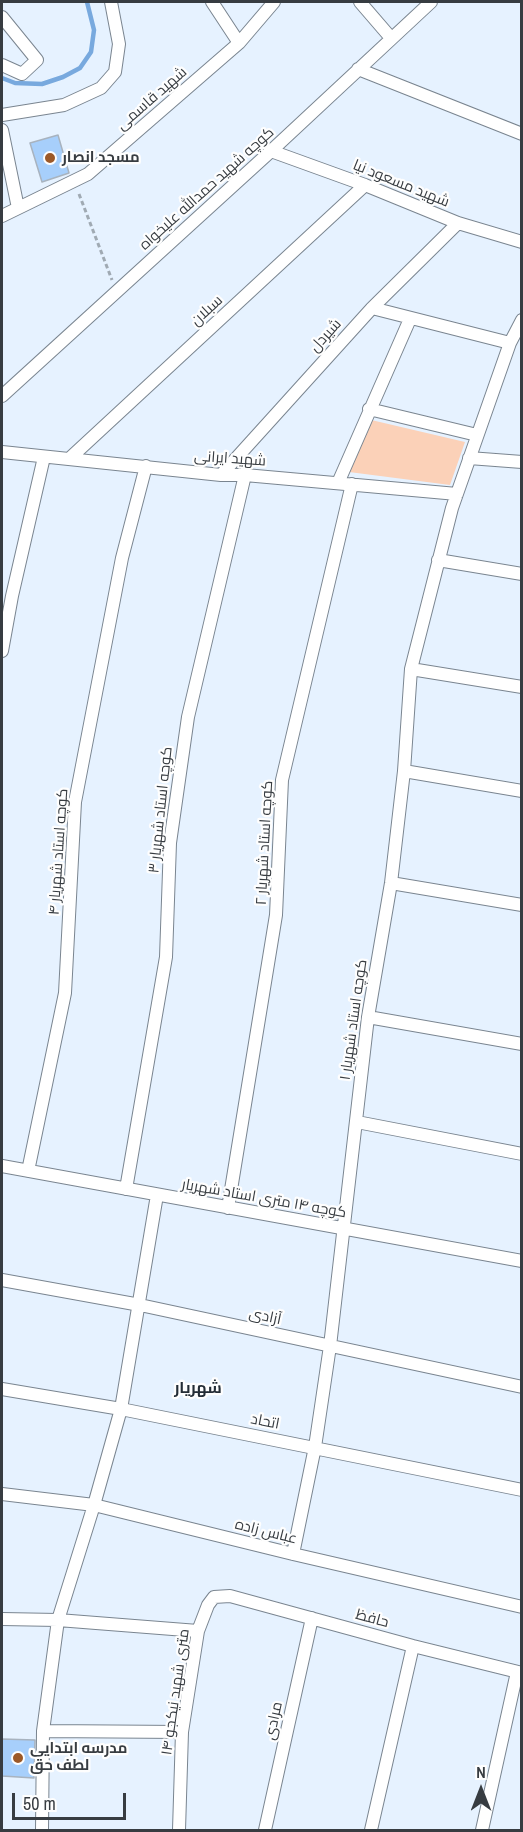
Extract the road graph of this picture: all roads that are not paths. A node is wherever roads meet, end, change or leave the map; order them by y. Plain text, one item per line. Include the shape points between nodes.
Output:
1 (111, 2) edge
2 (212, 2) edge
3 (274, 2) edge
4 (360, 2) edge
5 (431, 2) edge
6 (2, 17) edge
7 (391, 38) junction
8 (239, 43) junction
9 (2, 65) edge
10 (358, 69) junction
11 (2, 115) edge
12 (2, 130) edge
13 (522, 134) edge
14 (271, 151) junction
15 (364, 185) junction
16 (18, 208) junction
17 (2, 216) edge
18 (458, 223) junction
19 (522, 242) edge
20 (372, 308) junction
21 (410, 319) junction
22 (522, 320) edge
23 (510, 343) junction
24 (2, 396) edge
25 (369, 409) junction
26 (477, 435) junction
27 (2, 452) edge
28 (44, 457) junction
29 (469, 458) junction
30 (69, 459) junction
31 (522, 462) edge
32 (146, 466) junction
33 (221, 475) junction
34 (245, 475) junction
35 (338, 483) junction
36 (352, 484) junction
37 (457, 494) junction
38 (438, 560) junction
39 (522, 574) edge
40 (2, 651) edge
41 (411, 669) junction
42 (522, 687) edge
43 (404, 771) junction
44 (522, 791) edge
45 (391, 883) junction
46 (522, 905) edge
47 (368, 1017) junction
48 (522, 1044) edge
49 (357, 1122) junction
50 (522, 1154) edge
51 (2, 1166) edge
52 (28, 1171) junction
53 (126, 1189) junction
54 (157, 1195) junction
55 (228, 1208) junction
56 (345, 1228) junction
57 (522, 1261) edge
58 (2, 1280) edge
59 (140, 1305) junction
60 (330, 1346) junction
61 (522, 1387) edge
62 (2, 1389) edge
63 (121, 1409) junction
64 (315, 1448) junction
65 (522, 1490) edge
66 (2, 1494) edge
67 (94, 1505) junction
68 (293, 1554) junction
69 (214, 1597) joint
70 (522, 1607) edge
71 (312, 1618) junction
72 (2, 1619) edge
73 (58, 1620) junction
74 (198, 1631) junction
75 (413, 1646) junction
76 (519, 1672) edge
77 (43, 1731) junction
78 (182, 1732) junction
79 (42, 1830) edge
80 (178, 1830) edge
81 (265, 1830) edge
82 (371, 1830) edge
83 (482, 1830) edge

1 - 11 street via 118,44 115,72 101,88 64,105
2 - 8 street
3 - 8 street, شهید قاسمی
4 - 7 street
5 - 7 street, کوچه شهید حمدالله علیخواه
6 - 9 street via 36,60 22,74
7 - 10 street, کوچه شهید حمدالله علیخواه
8 - 16 street, شهید قاسمی via 88,174
10 - 13 street
10 - 14 street, کوچه شهید حمدالله علیخواه
12 - 16 street
14 - 15 street, شهید مسعود نیا
14 - 24 street, کوچه شهید حمدالله علیخواه
15 - 18 street, شهید مسعود نیا
15 - 30 street, سبلان
16 - 17 street, شهید قاسمی
18 - 19 street, شهید مسعود نیا
18 - 20 street, شیردل
20 - 21 street
20 - 33 street, شیردل
21 - 23 street
21 - 25 street
22 - 23 street, کوچه استاد شهریار ۱
23 - 26 street, کوچه استاد شهریار ۱
25 - 26 street
25 - 35 street
26 - 29 street, کوچه استاد شهریار ۱
27 - 28 street, شهید ایرانی
28 - 30 street, شهید ایرانی
28 - 40 street
29 - 31 street
29 - 37 street, کوچه استاد شهریار ۱
30 - 32 street, شهید ایرانی
32 - 33 street, شهید ایرانی
32 - 52 street, کوچه استاد شهریار ۴ via 122,558 75,802 64,993
33 - 34 street, شهید ایرانی
34 - 35 street, شهید ایرانی
34 - 53 street, کوچه استاد شهریار ۳ via 188,717 170,843 166,957
35 - 36 street, شهید ایرانی
36 - 37 street, شهید ایرانی
36 - 55 street, کوچه استاد شهریار ۲ via 282,780 276,915
37 - 38 street, کوچه استاد شهریار ۱
38 - 39 street
38 - 41 street, کوچه استاد شهریار ۱
41 - 42 street
41 - 43 street, کوچه استاد شهریار ۱
43 - 44 street
43 - 45 street, کوچه استاد شهریار ۱
45 - 46 street
45 - 47 street, کوچه استاد شهریار ۱
47 - 48 street
47 - 49 street, کوچه استاد شهریار ۱
49 - 50 street
49 - 56 street, کوچه استاد شهریار ۱
51 - 52 street, کوچه ۱۴ متری استاد شهریار
52 - 53 street, کوچه ۱۴ متری استاد شهریار
53 - 54 street, کوچه ۱۴ متری استاد شهریار
54 - 55 street, کوچه ۱۴ متری استاد شهریار
54 - 59 street
55 - 56 street, کوچه ۱۴ متری استاد شهریار
56 - 57 street, کوچه ۱۴ متری استاد شهریار
56 - 60 street, کوچه استاد شهریار ۱
58 - 59 street, آزادی
59 - 60 street, آزادی
59 - 63 street
60 - 61 street, آزادی
60 - 64 street, کوچه استاد شهریار ۱
62 - 63 street, اتحاد
63 - 64 street, اتحاد
63 - 67 street
64 - 65 street, اتحاد
64 - 68 street, کوچه استاد شهریار ۱
66 - 67 street, عباس زاده
67 - 68 street, عباس زاده
67 - 73 street
68 - 70 street, عباس زاده
69 - 71 street, حافظ via 230,1596
69 - 74 street, ۱۴ متری شهید نیکجو
71 - 75 street, حافظ
71 - 81 street, مرادی
72 - 73 street
73 - 74 street
73 - 77 street
74 - 78 street, ۱۴ متری شهید نیکجو
75 - 76 street, حافظ
75 - 82 street
76 - 83 street
77 - 78 street
77 - 79 street
78 - 80 street, ۱۴ متری شهید نیکجو

